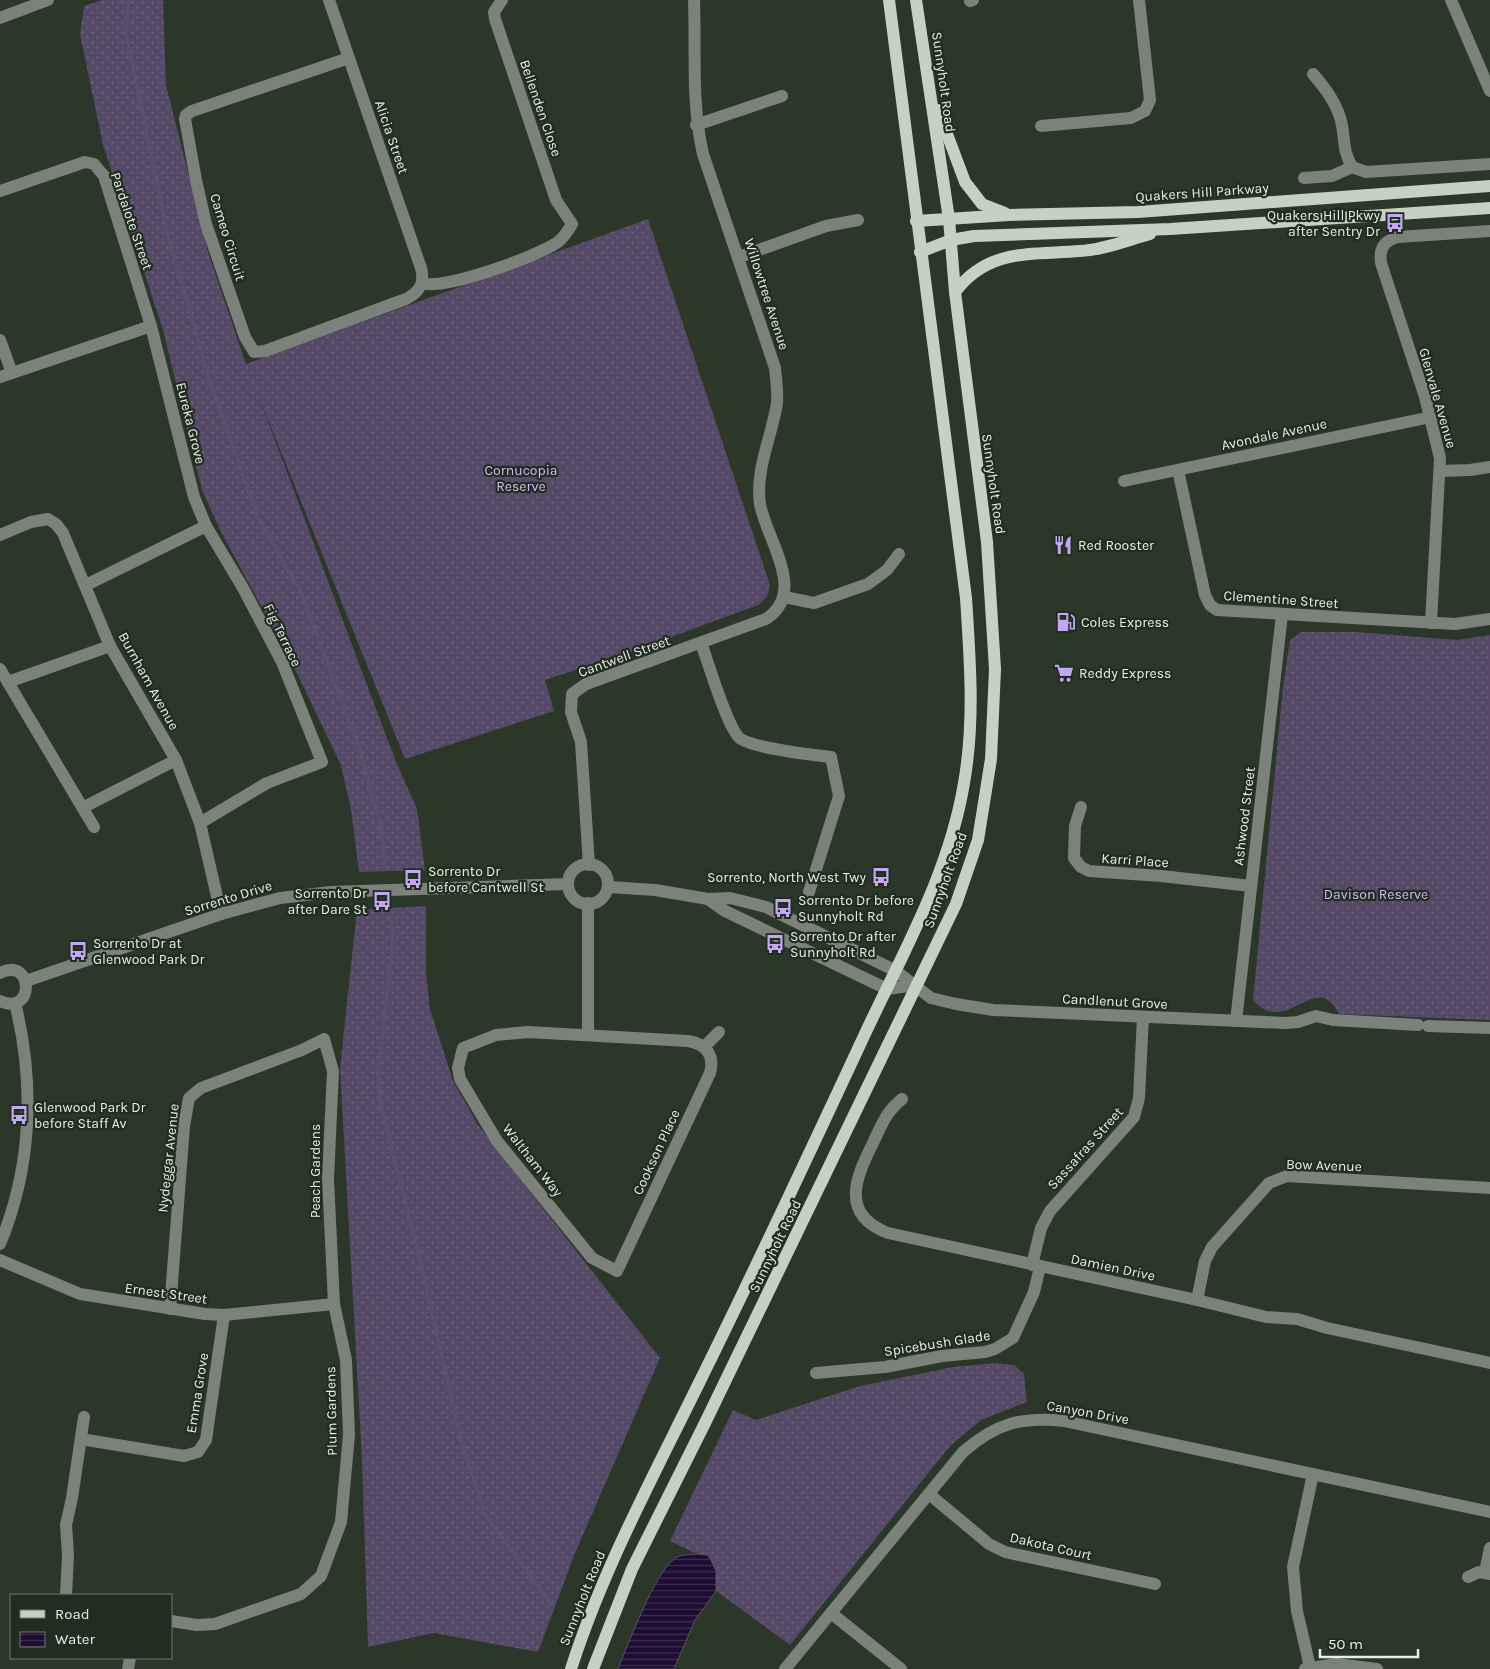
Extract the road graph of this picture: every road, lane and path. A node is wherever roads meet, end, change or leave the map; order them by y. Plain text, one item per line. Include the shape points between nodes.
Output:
1 (48, 0) edge
2 (329, 0) edge
3 (502, 0) edge
4 (694, 0) edge
5 (889, 0) edge
6 (916, 0) edge
7 (1139, 0) edge
8 (1451, 0) edge
9 (1, 14) edge
10 (349, 58) junction
11 (1313, 74) dead end
12 (928, 84) junction
13 (1490, 91) edge
14 (782, 96) dead end
15 (696, 125) junction
16 (1041, 126) dead end
17 (1490, 164) edge
18 (1352, 167) junction
19 (1304, 178) dead end
20 (1490, 186) edge
21 (0, 191) edge
22 (1490, 208) edge
23 (1010, 215) junction
24 (949, 219) junction
25 (858, 220) dead end
26 (916, 221) junction
27 (1170, 229) junction
28 (1490, 231) edge
29 (951, 240) junction
30 (920, 252) junction
31 (739, 258) junction
32 (422, 283) junction
33 (955, 292) junction
34 (151, 326) junction
35 (0, 340) edge
36 (6, 375) edge
37 (1431, 417) junction
38 (1490, 466) edge
39 (1178, 470) junction
40 (1441, 471) junction
41 (1124, 481) dead end
42 (206, 526) junction
43 (0, 534) edge
44 (898, 554) dead end
45 (86, 585) junction
46 (784, 597) junction
47 (1282, 614) junction
48 (1490, 620) edge
49 (1431, 623) junction
50 (701, 643) junction
51 (110, 646) junction
52 (0, 669) edge
53 (8, 682) junction
54 (176, 760) junction
55 (84, 807) junction
56 (1081, 807) dead end
57 (200, 823) junction
58 (94, 827) dead end
59 (589, 865) junction
60 (568, 884) junction
61 (1251, 886) junction
62 (609, 887) junction
63 (809, 892) dead end
64 (708, 899) junction
65 (588, 904) junction
66 (221, 914) junction
67 (2, 968) edge
68 (896, 971) junction
69 (26, 981) junction
70 (916, 985) junction
71 (887, 989) junction
72 (0, 1002) edge
73 (15, 1003) junction
74 (1143, 1017) junction
75 (1236, 1021) junction
76 (1490, 1028) edge
77 (719, 1032) dead end
78 (588, 1035) junction
79 (324, 1039) joint
80 (704, 1046) junction
81 (902, 1099) dead end
82 (1490, 1188) edge
83 (0, 1244) edge
84 (0, 1260) edge
85 (1036, 1266) junction
86 (617, 1271) joint
87 (1197, 1300) junction
88 (334, 1304) junction
89 (170, 1309) junction
90 (224, 1315) junction
91 (1490, 1363) edge
92 (816, 1372) dead end
93 (84, 1417) dead end
94 (81, 1439) junction
95 (1313, 1474) junction
96 (928, 1494) junction
97 (1490, 1512) edge
98 (1490, 1548) edge
99 (1488, 1573) edge
100 (1468, 1577) dead end
101 (1155, 1584) dead end
102 (66, 1594) edge
103 (832, 1613) junction
104 (172, 1621) edge
105 (1307, 1668) edge
106 (571, 1669) edge
107 (593, 1669) edge
108 (785, 1669) edge
109 (901, 1669) edge
110 (1377, 1669) edge

1 - 9 street
2 - 10 street, Alicia Street
3 - 32 street, Bellenden Close via 494,12 495,20 556,200 572,224 559,241 522,259 442,284
4 - 15 street, Willowtree Avenue
5 - 26 main road, Sunnyholt Road
6 - 12 main road, Sunnyholt Road
7 - 16 street via 1150,100 1145,112 1131,118
8 - 13 street
10 - 32 street, Alicia Street via 421,268
10 - 32 street, Cameo Circuit via 186,115 184,124 206,224 245,337 254,352 265,351 406,299 420,290
11 - 18 street via 1326,88 1338,112 1344,154
12 - 23 main road via 964,182 982,204
12 - 24 main road, Sunnyholt Road
14 - 15 street
15 - 31 street, Willowtree Avenue
17 - 18 street via 1366,172
18 - 19 street via 1332,176
20 - 23 main road, Quakers Hill Parkway via 1138,212
21 - 34 street, Pardalote Street via 85,162 94,164 104,176
22 - 27 main road
23 - 24 main road, Quakers Hill Parkway
24 - 26 main road, Quakers Hill Parkway
24 - 29 main road, Sunnyholt Road
25 - 31 street via 826,226
26 - 30 main road, Sunnyholt Road
27 - 29 main road via 1022,232
27 - 33 main road via 1081,251 1014,255 980,268 965,278
28 - 37 street, Glenvale Avenue via 1398,237 1382,245 1381,263
29 - 30 main road
29 - 33 main road, Sunnyholt Road
30 - 68 main road, Sunnyholt Road via 966,598 971,722 964,784 955,824 939,874
31 - 46 street, Willowtree Avenue via 775,368 777,401 759,491 762,514 783,575
33 - 70 main road, Sunnyholt Road via 987,542 994,669 991,759 978,840 967,874
34 - 36 street
34 - 42 street, Eureka Grove via 194,497
35 - 36 street
37 - 39 street, Avondale Avenue
37 - 40 street, Glenvale Avenue
38 - 40 street
39 - 41 street, Avondale Avenue
39 - 47 street, Clementine Street via 1205,595 1210,605 1223,612
40 - 49 street, Glenvale Avenue
42 - 45 street
42 - 57 street, Fig Terrace via 282,662 322,762 267,784
43 - 45 street, Burnham Avenue via 48,519 63,533
44 - 46 street via 882,575 868,584 814,603
45 - 51 street, Burnham Avenue
46 - 50 street, Cantwell Street via 778,609 766,619
47 - 49 street, Clementine Street
47 - 61 street, Ashwood Street
48 - 49 street, Clementine Street
50 - 59 street, Cantwell Street via 586,684 572,694 571,712 581,742
50 - 63 street via 731,726 741,739 801,754 831,757 839,796
51 - 53 street
51 - 54 street, Burnham Avenue
52 - 53 street
53 - 55 street
54 - 55 street
54 - 57 street, Burnham Avenue
55 - 58 street
56 - 61 street, Karri Place via 1075,826 1074,858 1089,871
57 - 66 street, Burnham Avenue
59 - 60 street via 576,868
59 - 62 street via 604,872
60 - 65 street via 574,898
60 - 66 street, Sorrento Drive via 315,893 261,902
61 - 75 street, Ashwood Street
62 - 64 street via 655,890
62 - 65 street via 601,900
64 - 68 street via 730,898 766,907
64 - 71 street via 725,911
65 - 78 street
66 - 69 street, Sorrento Drive
67 - 69 street via 17,971
68 - 70 street, Candlenut Grove
68 - 71 main road, Sunnyholt Road
69 - 73 street via 26,993
70 - 71 street
70 - 74 street, Candlenut Grove via 931,998 985,1009
70 - 107 main road, Sunnyholt Road via 706,1423 632,1568
71 - 106 main road, Sunnyholt Road via 609,1568 586,1622
72 - 73 street
73 - 83 street via 24,1045 27,1135 20,1182
74 - 75 street, Candlenut Grove
74 - 85 street, Sassafras Street via 1139,1098 1134,1117 1050,1211 1041,1228
75 - 76 street, Candlenut Grove via 1298,1022 1316,1016 1333,1020
77 - 80 street
78 - 80 street via 688,1041
78 - 86 street, Waltham Way via 510,1033 486,1038 463,1048 458,1074 482,1119 592,1258
79 - 88 street, Peach Gardens via 332,1071 328,1179
79 - 89 street, Nydeggar Avenue via 201,1088 189,1098
80 - 86 street, Cookson Place via 712,1061 710,1073
81 - 85 street, Damien Drive via 888,1110 858,1173 855,1188 863,1215 875,1228 888,1233
82 - 87 street, Bow Avenue via 1287,1176 1275,1180 1212,1247 1205,1261
84 - 89 street, Ernest Street via 80,1294
85 - 87 street, Damien Drive
85 - 92 street, Spicebush Glade via 1034,1292 1013,1338 995,1349 885,1367
87 - 91 street, Damien Drive
88 - 90 street, Ernest Street
88 - 104 street, Plum Gardens via 346,1360 349,1445 341,1522 321,1576 292,1599 223,1622 197,1625
89 - 90 street, Ernest Street
90 - 94 street, Emma Grove via 206,1440 198,1452 184,1456
93 - 94 street
94 - 102 street via 66,1525
95 - 96 street, Canyon Drive via 1044,1418 1006,1424 980,1438 963,1452
95 - 97 street, Canyon Drive
95 - 105 street via 1293,1567
96 - 101 street, Dakota Court via 989,1544 1005,1552
96 - 103 street, Canyon Drive
98 - 99 street
99 - 100 street
103 - 108 street, Canyon Drive
103 - 109 street
105 - 110 street via 1336,1664

